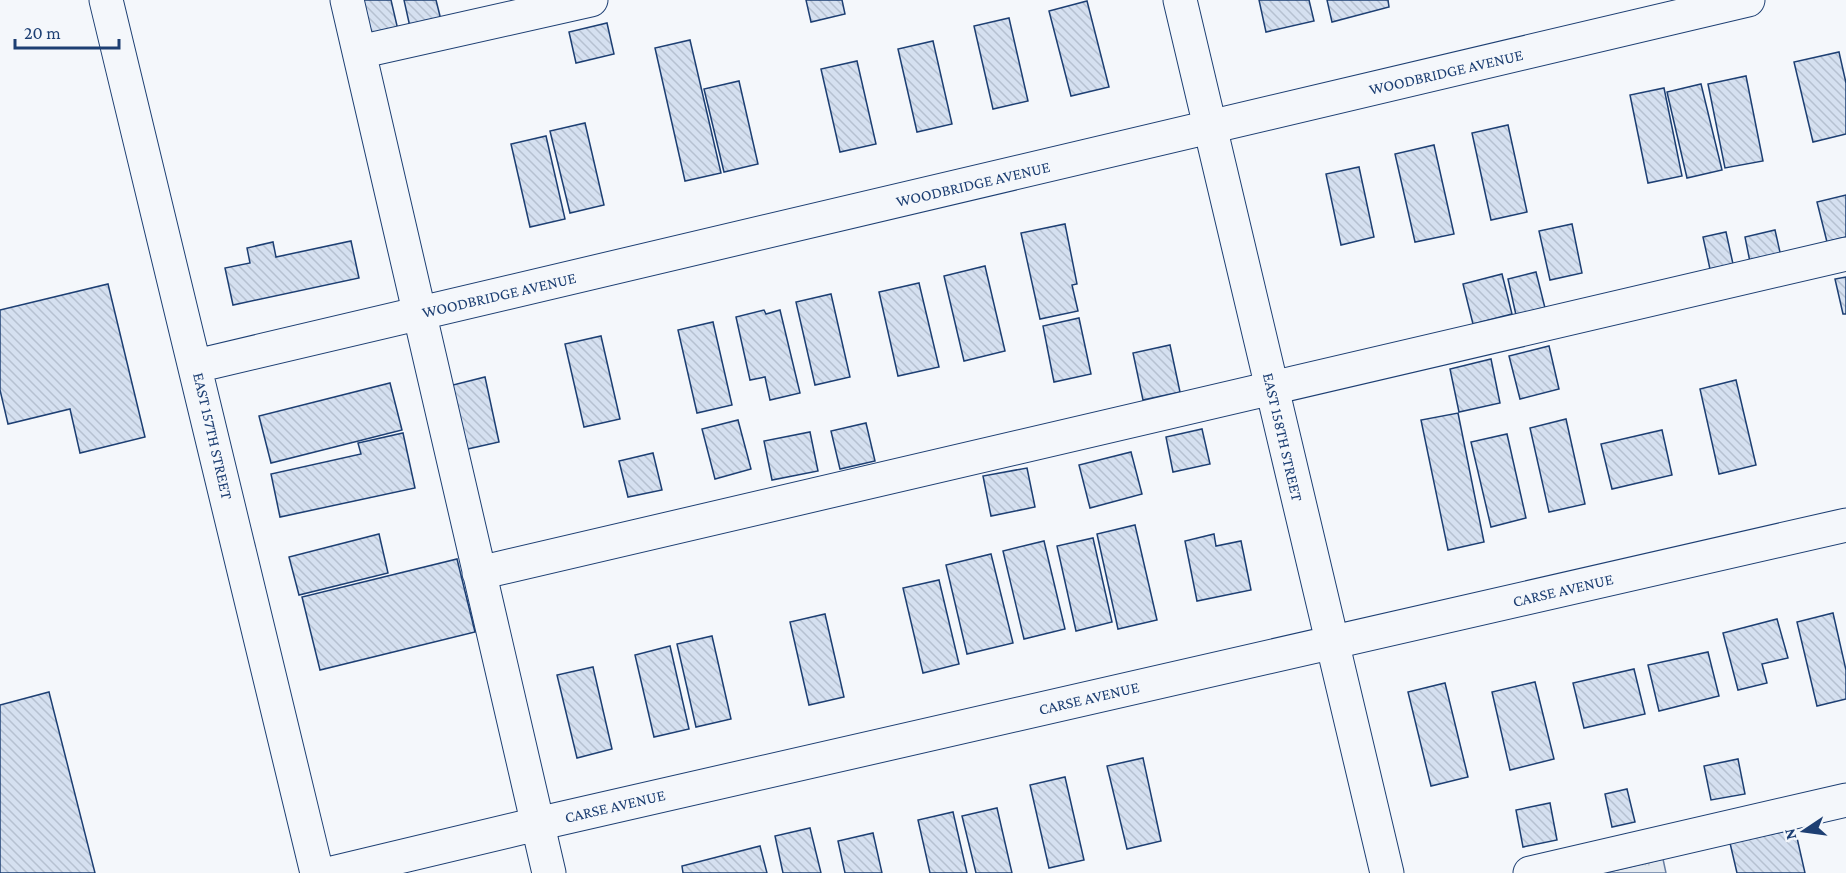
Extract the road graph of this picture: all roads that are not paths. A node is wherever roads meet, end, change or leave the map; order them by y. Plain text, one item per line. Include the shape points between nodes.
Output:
1 (106, 0) edge
2 (347, 0) edge
3 (591, 0) edge
4 (1180, 0) edge
5 (1748, 0) edge
6 (359, 52) junction
7 (1209, 129) junction
8 (1846, 254) edge
9 (419, 313) junction
10 (196, 366) junction
11 (1271, 388) junction
12 (1846, 525) edge
13 (479, 573) junction
14 (1332, 642) junction
15 (1846, 800) edge
16 (537, 824) junction
17 (317, 873) edge
18 (332, 873) edge
19 (549, 873) edge
20 (1387, 873) edge
21 (1530, 873) edge

1 - 10 street, EAST 157TH STREET
2 - 6 street
3 - 6 street
4 - 7 street, EAST 158TH STREET
5 - 7 street, WOODBRIDGE AVENUE
6 - 9 street
7 - 9 street, WOODBRIDGE AVENUE
7 - 11 street, EAST 158TH STREET
8 - 11 street
9 - 10 street, WOODBRIDGE AVENUE
9 - 13 street
10 - 17 street, EAST 157TH STREET
11 - 13 street
11 - 14 street, EAST 158TH STREET
12 - 14 street, CARSE AVENUE
13 - 16 street
14 - 16 street, CARSE AVENUE
14 - 20 street, EAST 158TH STREET
15 - 21 street
16 - 18 street, CARSE AVENUE
16 - 19 street

